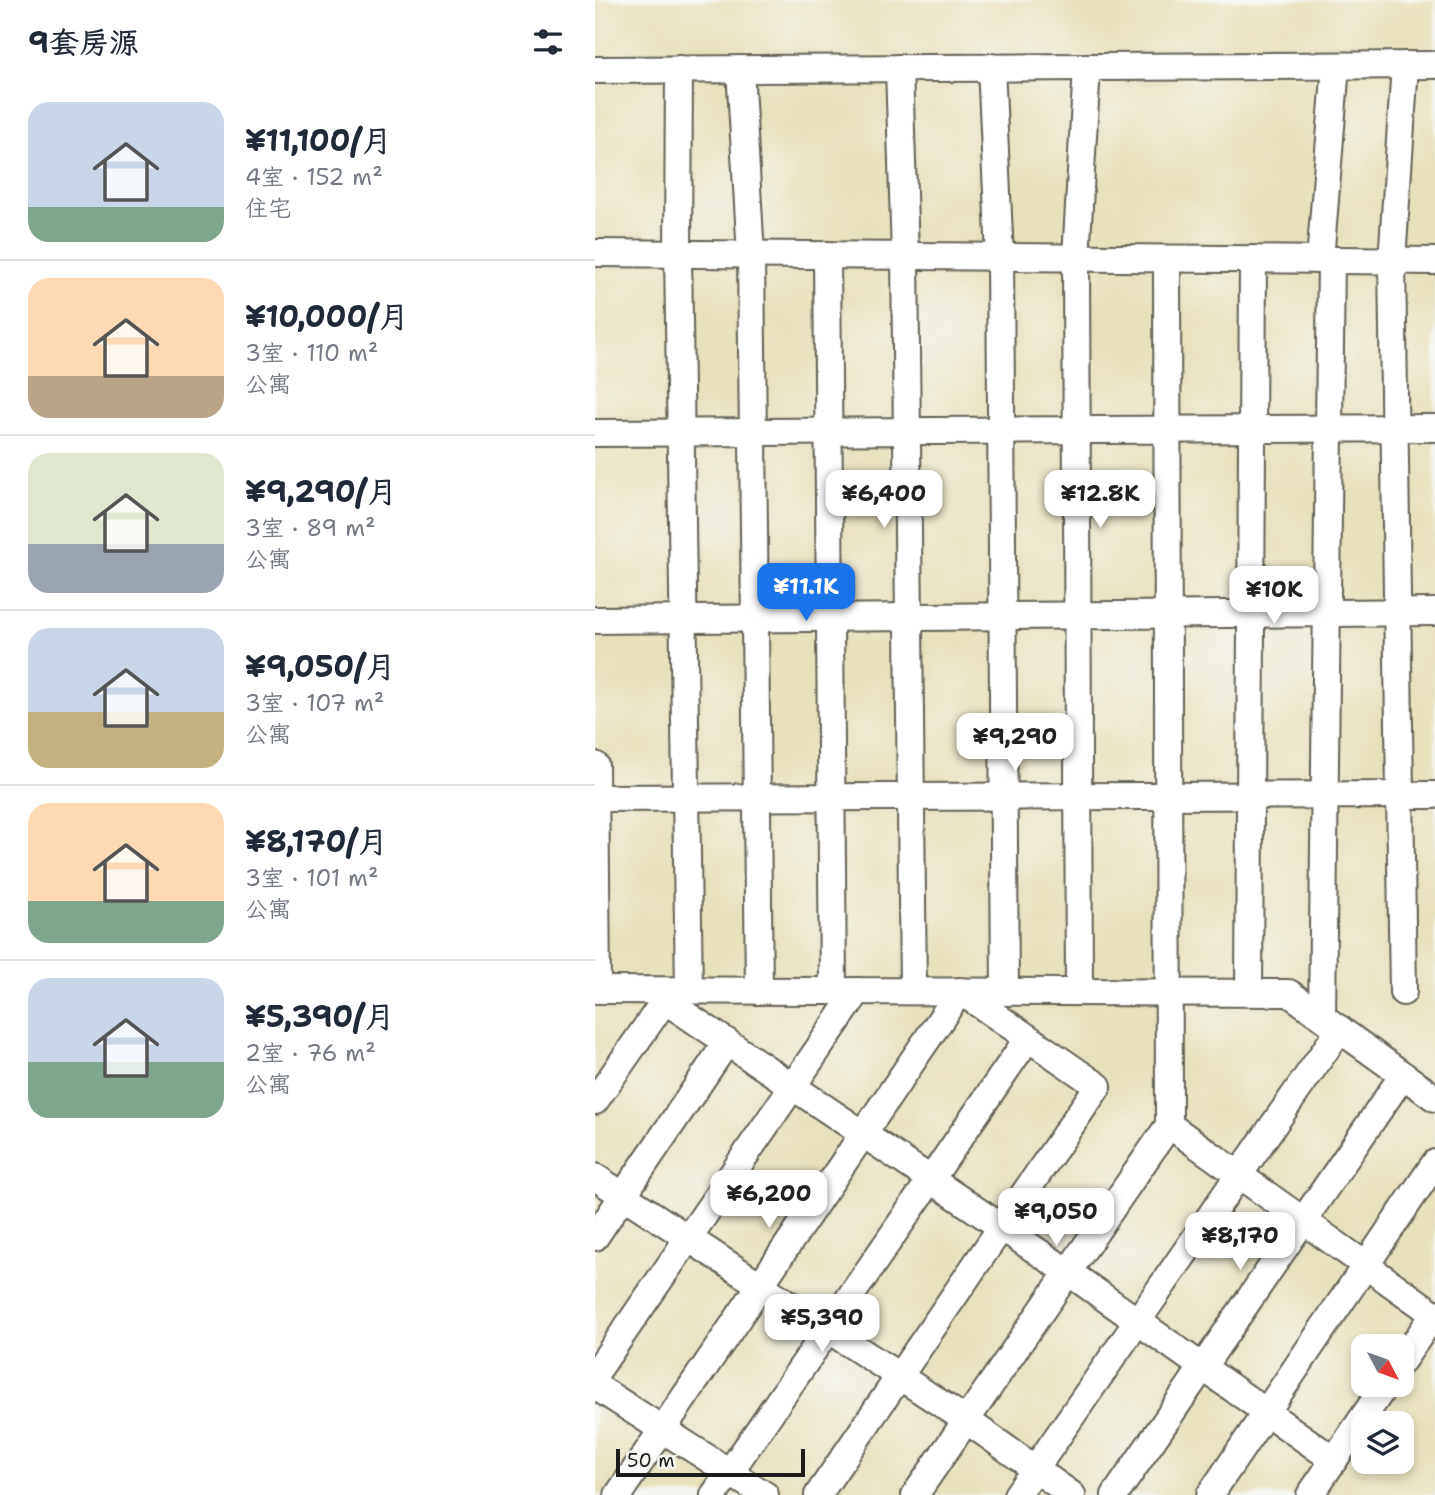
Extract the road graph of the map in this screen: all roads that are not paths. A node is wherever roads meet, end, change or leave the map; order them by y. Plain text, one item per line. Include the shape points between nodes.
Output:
1 (1405, 65) junction
2 (1435, 65) edge
3 (1336, 66) junction
4 (991, 67) junction
5 (1087, 67) junction
6 (899, 68) junction
7 (679, 69) junction
8 (740, 69) junction
9 (595, 70) edge
10 (595, 253) edge
11 (678, 254) junction
12 (751, 255) junction
13 (827, 255) junction
14 (905, 256) junction
15 (1000, 257) junction
16 (1076, 258) junction
17 (1167, 259) junction
18 (1253, 259) junction
19 (1325, 260) junction
20 (1392, 261) junction
21 (1435, 261) edge
22 (1435, 428) edge
23 (1252, 429) junction
24 (1329, 429) junction
25 (1395, 429) junction
26 (1076, 430) junction
27 (1167, 430) junction
28 (1001, 431) junction
29 (829, 432) junction
30 (907, 432) junction
31 (595, 433) edge
32 (681, 433) junction
33 (753, 433) junction
34 (1397, 612) junction
35 (1435, 612) edge
36 (1327, 613) junction
37 (1251, 614) junction
38 (1077, 615) junction
39 (1167, 615) junction
40 (1002, 616) junction
41 (909, 617) junction
42 (755, 618) junction
43 (830, 618) junction
44 (684, 619) junction
45 (595, 620) edge
46 (595, 765) edge
47 (1325, 795) junction
48 (1400, 795) junction
49 (1435, 795) edge
50 (1078, 796) junction
51 (1167, 796) junction
52 (1250, 796) junction
53 (757, 797) junction
54 (831, 797) junction
55 (911, 797) junction
56 (1004, 797) junction
57 (687, 798) junction
58 (595, 799) edge
59 (596, 990) edge
60 (759, 991) junction
61 (846, 991) junction
62 (913, 991) junction
63 (960, 991) junction
64 (1005, 992) junction
65 (1079, 992) junction
66 (1167, 992) junction
67 (1249, 992) junction
68 (1403, 992) dead end
69 (669, 994) junction
70 (1331, 1023) junction
71 (1028, 1038) junction
72 (727, 1042) junction
73 (1403, 1075) junction
74 (793, 1087) junction
75 (1435, 1098) edge
76 (595, 1101) edge
77 (1169, 1125) junction
78 (863, 1134) junction
79 (1435, 1163) edge
80 (1239, 1175) junction
81 (595, 1177) edge
82 (931, 1180) junction
83 (624, 1196) junction
84 (1303, 1221) junction
85 (1001, 1227) junction
86 (595, 1237) edge
87 (689, 1238) junction
88 (1366, 1265) junction
89 (1068, 1272) junction
90 (760, 1285) junction
91 (1435, 1314) edge
92 (1137, 1321) junction
93 (828, 1330) junction
94 (1414, 1344) edge
95 (1203, 1368) junction
96 (595, 1374) edge
97 (899, 1376) junction
98 (595, 1386) edge
99 (1377, 1397) edge
100 (1266, 1412) junction
101 (966, 1420) junction
102 (663, 1429) junction
103 (1334, 1460) junction
104 (1035, 1469) junction
105 (730, 1472) junction
106 (618, 1495) edge
107 (714, 1495) edge
108 (765, 1495) edge
109 (818, 1495) edge
110 (915, 1495) edge
111 (1017, 1495) edge
112 (1072, 1495) edge
113 (1115, 1495) edge
114 (1210, 1495) edge
115 (1310, 1495) edge

1 - 2 street
1 - 3 street
1 - 20 street
3 - 5 street
3 - 19 street
4 - 5 street
4 - 6 street
4 - 15 street
5 - 16 street
6 - 8 street
6 - 14 street
7 - 8 street
7 - 9 street
7 - 11 street
8 - 12 street
10 - 11 street
11 - 12 street
11 - 32 street
12 - 13 street
12 - 33 street
13 - 14 street
13 - 29 street
14 - 15 street
14 - 30 street
15 - 16 street
15 - 28 street
16 - 17 street
16 - 26 street
17 - 18 street
17 - 27 street
18 - 19 street
18 - 23 street
19 - 20 street
19 - 24 street
20 - 21 street
20 - 25 street
22 - 25 street
23 - 24 street
23 - 27 street
23 - 37 street
24 - 25 street
24 - 36 street
25 - 34 street
26 - 27 street
26 - 28 street
26 - 38 street
27 - 39 street
28 - 30 street
28 - 40 street
29 - 30 street
29 - 33 street
29 - 43 street
30 - 41 street
31 - 32 street
32 - 33 street
32 - 44 street
33 - 42 street
34 - 35 street
34 - 36 street
34 - 48 street
36 - 37 street
36 - 47 street
37 - 39 street
37 - 52 street
38 - 39 street
38 - 40 street
38 - 50 street
39 - 51 street
40 - 41 street
40 - 56 street
41 - 43 street
41 - 55 street
42 - 43 street
42 - 44 street
42 - 53 street
43 - 54 street
44 - 45 street
44 - 57 street
46 - 58 street
47 - 48 street
47 - 52 street
47 - 70 street
48 - 49 street
48 - 68 street
50 - 51 street
50 - 56 street
50 - 65 street
51 - 52 street
51 - 66 street
52 - 67 street
53 - 54 street
53 - 57 street
53 - 60 street
54 - 55 street
54 - 61 street
55 - 56 street
55 - 62 street
56 - 64 street
57 - 58 street
57 - 69 street
58 - 59 street
59 - 69 street
60 - 61 street
60 - 69 street
61 - 62 street
61 - 74 street
62 - 63 street
63 - 64 street
63 - 71 street
63 - 78 street
64 - 65 street
65 - 66 street
66 - 67 street
66 - 77 street
67 - 70 street via 1289,993
69 - 72 street
69 - 76 street
70 - 73 street
70 - 80 street
71 - 82 street
71 - 85 street via 1098,1086
72 - 74 street
72 - 83 street
73 - 75 street
73 - 84 street
74 - 78 street
74 - 87 street
77 - 80 street
77 - 89 street
78 - 82 street
78 - 90 street
79 - 88 street
80 - 84 street
80 - 92 street
81 - 83 street
82 - 85 street
82 - 93 street
83 - 86 street
83 - 87 street
84 - 88 street
84 - 95 street
85 - 89 street
85 - 97 street
87 - 90 street
87 - 96 street
88 - 91 street
88 - 100 street
89 - 92 street
89 - 101 street
90 - 93 street
90 - 102 street
91 - 94 street
92 - 95 street
92 - 104 street
93 - 97 street
93 - 105 street
95 - 100 street
95 - 113 street
97 - 101 street
97 - 109 street
98 - 102 street
99 - 103 street
100 - 103 street
100 - 114 street
101 - 104 street
101 - 110 street
102 - 105 street
102 - 106 street
103 - 115 street
104 - 111 street
104 - 112 street
105 - 107 street
105 - 108 street

